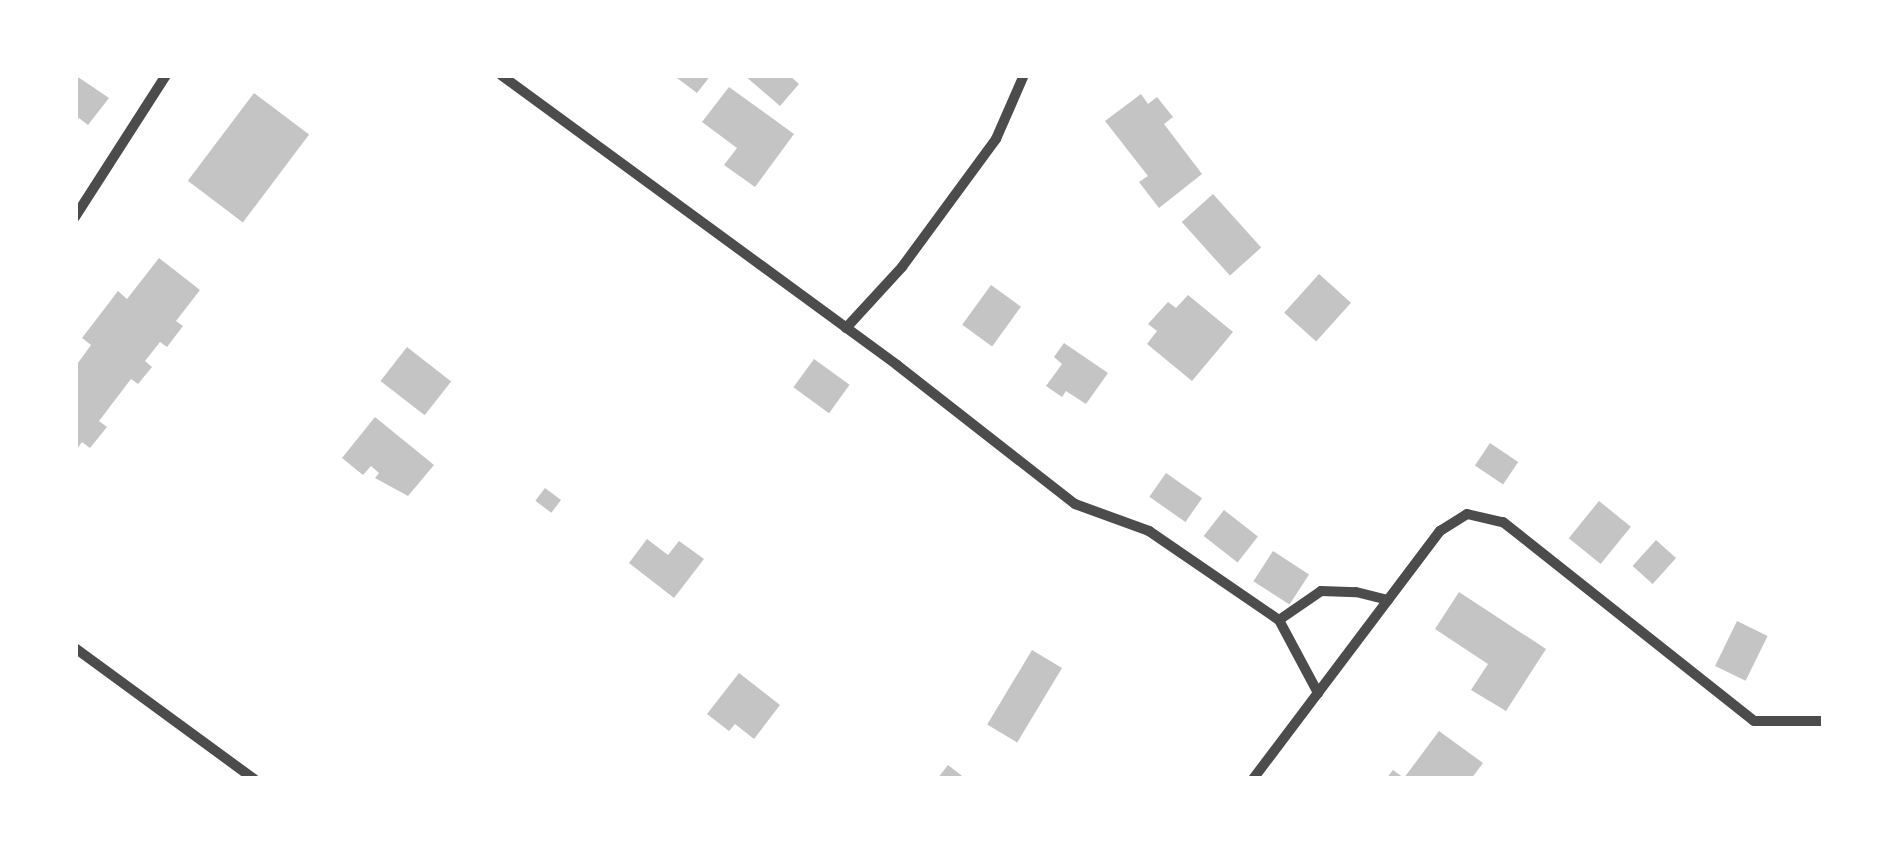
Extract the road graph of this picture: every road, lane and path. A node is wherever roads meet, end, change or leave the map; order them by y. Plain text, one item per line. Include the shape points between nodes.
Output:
1 (166, 75) edge
2 (501, 75) edge
3 (1024, 75) edge
4 (75, 217) edge
5 (846, 328) junction
6 (1388, 600) junction
7 (1279, 620) junction
8 (75, 648) edge
9 (1318, 693) junction
10 (1824, 721) edge
11 (254, 779) edge
12 (1254, 779) edge

1 - 4 street
2 - 5 street
3 - 5 street via 996,139 902,267
5 - 7 street via 1075,504 1149,531
6 - 7 street via 1320,591
6 - 9 street
6 - 10 street via 1440,531 1467,514 1503,522 1754,722
7 - 9 street
8 - 11 street
9 - 12 street

